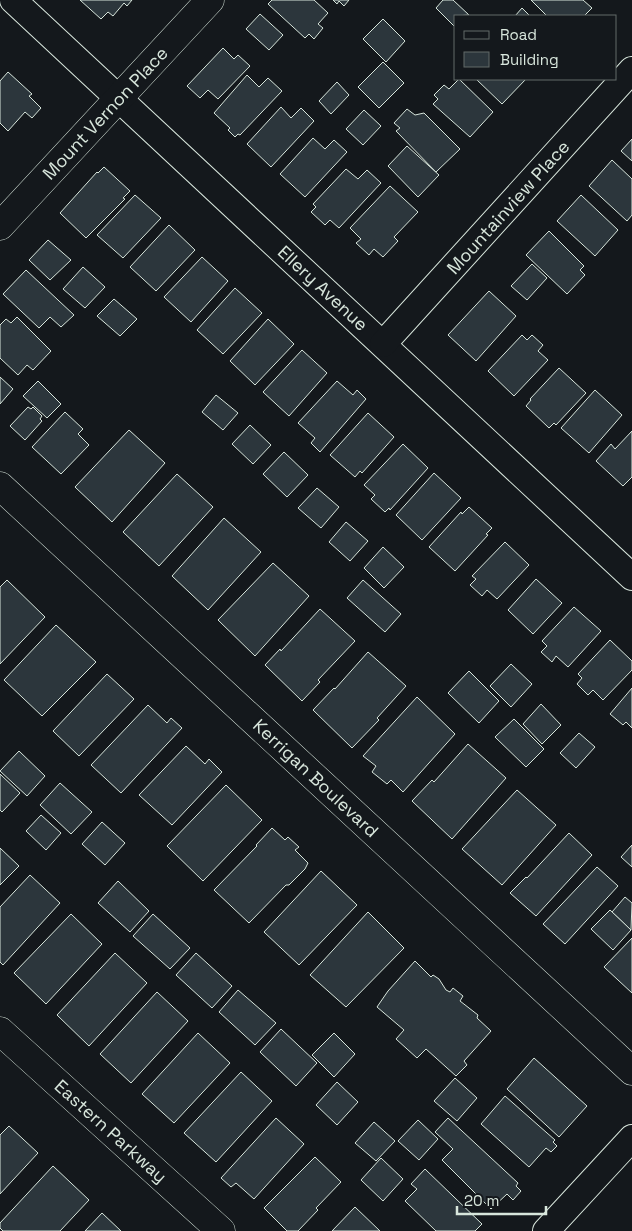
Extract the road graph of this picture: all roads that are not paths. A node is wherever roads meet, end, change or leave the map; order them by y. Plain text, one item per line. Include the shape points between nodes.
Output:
1 (13, 0) edge
2 (210, 0) edge
3 (632, 70) edge
4 (120, 98) junction
5 (0, 226) edge
6 (383, 344) junction
7 (0, 486) edge
8 (632, 576) edge
9 (0, 1031) edge
10 (632, 1070) edge
11 (632, 1138) edge
12 (221, 1231) edge
13 (546, 1231) edge

1 - 4 street, Ellery Avenue
2 - 4 street, Mount Vernon Place
3 - 6 street, Mountainview Place
4 - 5 street, Mount Vernon Place
4 - 6 street, Ellery Avenue
6 - 8 street, Ellery Avenue
7 - 10 street, Kerrigan Boulevard
9 - 12 street, Eastern Parkway
11 - 13 street

